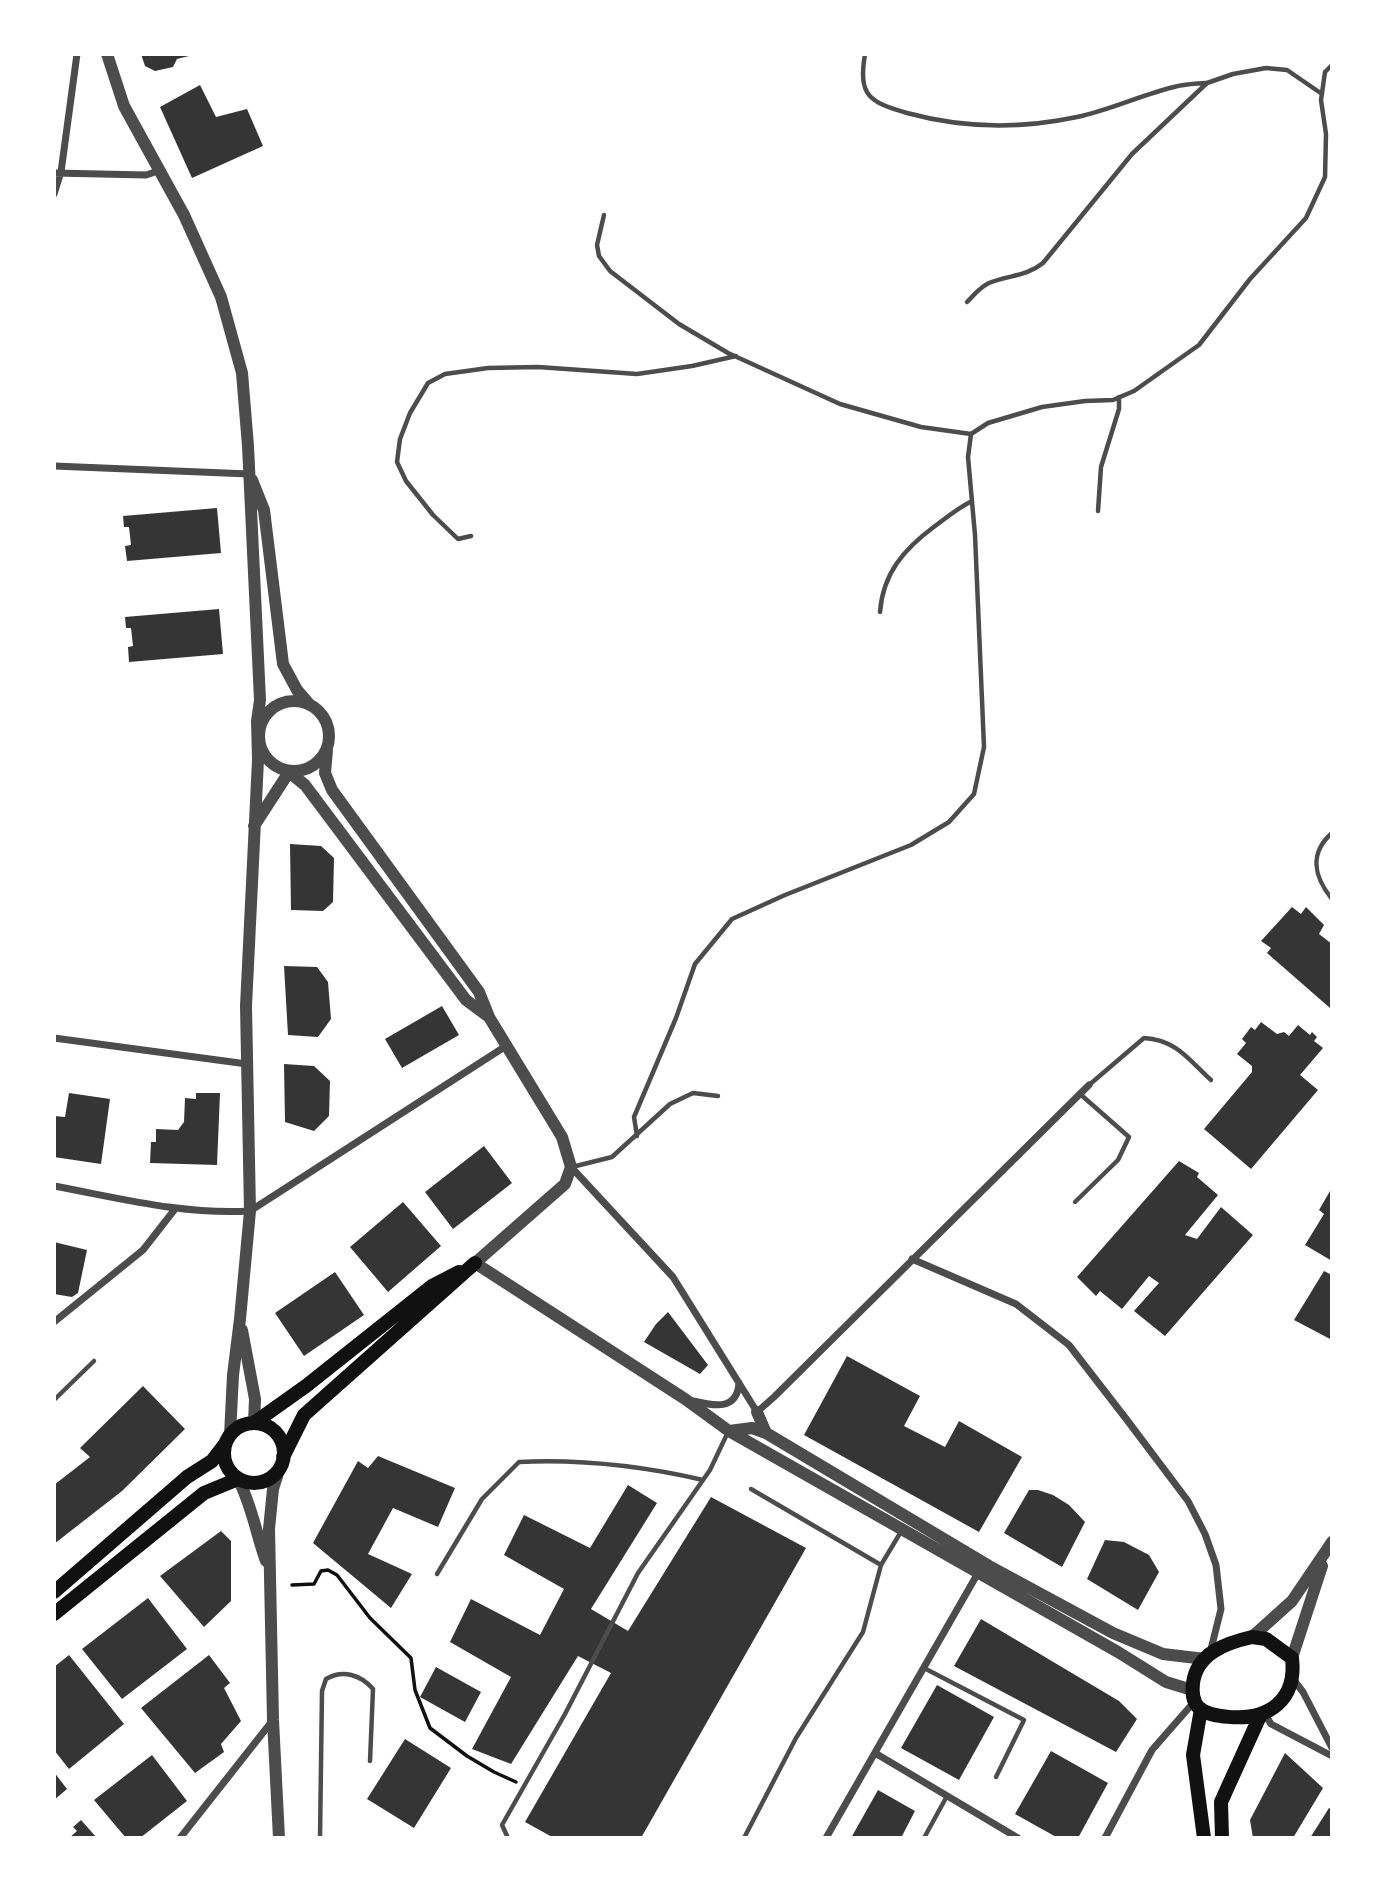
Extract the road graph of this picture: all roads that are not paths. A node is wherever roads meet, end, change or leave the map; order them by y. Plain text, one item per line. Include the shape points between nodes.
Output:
1 (77, 54) edge
2 (107, 54) edge
3 (865, 54) edge
4 (1332, 65) edge
5 (1207, 83) junction
6 (1321, 94) junction
7 (161, 170) junction
8 (57, 173) edge
9 (54, 194) edge
10 (604, 215) dead end
11 (967, 302) dead end
12 (736, 356) junction
13 (1119, 397) junction
14 (971, 434) junction
15 (54, 466) edge
16 (249, 474) junction
17 (972, 501) junction
18 (1098, 511) dead end
19 (471, 536) dead end
20 (880, 612) dead end
21 (309, 704) junction
22 (259, 740) junction
23 (327, 750) junction
24 (289, 772) junction
25 (254, 826) junction
26 (1332, 833) edge
27 (1332, 899) edge
28 (489, 1017) junction
29 (54, 1038) edge
30 (506, 1046) junction
31 (247, 1064) junction
32 (1211, 1080) dead end
33 (1090, 1085) joint
34 (1080, 1094) junction
35 (718, 1096) dead end
36 (637, 1136) junction
37 (571, 1167) junction
38 (54, 1186) edge
39 (1075, 1202) dead end
40 (175, 1209) junction
41 (250, 1210) junction
42 (912, 1259) junction
43 (475, 1263) junction
44 (240, 1319) junction
45 (54, 1322) edge
46 (94, 1361) dead end
47 (740, 1383) junction
48 (685, 1399) junction
49 (54, 1400) edge
50 (757, 1412) junction
51 (254, 1423) junction
52 (729, 1431) junction
53 (766, 1433) junction
54 (227, 1440) junction
55 (282, 1462) junction
56 (239, 1479) junction
57 (703, 1480) junction
58 (751, 1489) dead end
59 (902, 1529) junction
60 (1329, 1547) edge
61 (881, 1565) junction
62 (978, 1573) junction
63 (437, 1574) dead end
64 (271, 1575) junction
65 (54, 1592) edge
66 (54, 1614) edge
67 (1252, 1637) junction
68 (1208, 1656) junction
69 (1292, 1658) junction
70 (923, 1668) junction
71 (1292, 1678) junction
72 (1196, 1700) junction
73 (1262, 1714) junction
74 (272, 1720) junction
75 (1332, 1748) edge
76 (875, 1753) junction
77 (1332, 1756) edge
78 (370, 1761) dead end
79 (996, 1777) dead end
80 (947, 1796) junction
81 (926, 1837) edge
82 (180, 1838) edge
83 (279, 1838) edge
84 (320, 1838) edge
85 (508, 1838) edge
86 (744, 1838) edge
87 (826, 1838) edge
88 (1018, 1838) edge
89 (1105, 1838) edge
90 (1204, 1838) edge
91 (1222, 1838) edge

1 - 8 street
2 - 7 street via 124,106
3 - 5 lane via 861,76 871,98 921,117 971,125 1077,117 1176,86
4 - 6 lane via 1325,72
5 - 6 lane via 1266,68 1287,70
5 - 11 lane via 1132,154 1043,263 1032,272 990,283
6 - 13 lane via 1325,177 1306,218 1250,279 1199,345
7 - 8 street via 146,175
7 - 16 street via 230,325 242,373
8 - 9 street
10 - 12 lane via 597,245 610,271 680,324
12 - 14 lane via 840,404 921,427
12 - 19 lane via 637,374 488,368 445,374 429,383 410,413 397,462 406,481 458,539
13 - 14 lane via 1042,407 988,423
13 - 18 lane via 1101,467
14 - 17 lane
15 - 16 street
16 - 21 street via 264,510 283,664
16 - 22 street
17 - 20 lane via 901,555 887,576
17 - 36 lane via 984,747 974,794 949,822 911,845 732,919 695,964 634,1117
21 - 22 street via 278,705 263,719
21 - 23 street via 318,709 328,727
22 - 24 street via 268,761
22 - 25 street
23 - 24 street via 311,768
23 - 28 street via 325,773 332,790 480,992
24 - 25 street
24 - 28 street via 304,785 466,1000
25 - 31 street
26 - 27 lane via 1321,843 1317,865 1320,884
28 - 30 street
29 - 31 street
30 - 37 street via 562,1137
30 - 41 street
31 - 41 street
32 - 33 lane via 1176,1048 1161,1039 1144,1038
33 - 34 street
34 - 39 lane via 1129,1137 1118,1160
34 - 42 street
35 - 36 lane via 693,1093 670,1104
36 - 37 lane via 612,1157
37 - 43 street via 565,1184
37 - 47 street via 673,1277
38 - 40 street
40 - 41 street
40 - 45 street via 143,1250
41 - 44 street
42 - 50 street
42 - 68 street via 1016,1304 1069,1345 1188,1501 1216,1565 1221,1609
43 - 48 street
43 - 51 main road via 432,1286
43 - 55 main road via 304,1415
44 - 51 street via 255,1399
44 - 54 street
46 - 49 lane
47 - 48 street via 734,1400 723,1404
47 - 50 street
48 - 52 street
50 - 53 street
51 - 54 main road via 236,1429
51 - 55 main road via 279,1437
52 - 53 street via 752,1428
52 - 57 lane
52 - 59 street
53 - 68 street via 989,1566 1113,1633 1163,1654
54 - 56 main road via 226,1464
54 - 65 main road via 212,1461
55 - 56 main road via 267,1480 247,1483
55 - 64 street via 273,1489 269,1529
56 - 64 street
56 - 66 main road via 205,1493
57 - 63 lane via 649,1468 558,1460 519,1462 482,1499
57 - 85 lane via 638,1573 502,1825
58 - 61 lane
59 - 61 lane
59 - 62 street
60 - 67 street via 1292,1601
60 - 69 street
61 - 86 lane via 863,1632 796,1738
62 - 70 street
62 - 72 street
64 - 74 street
67 - 68 main road via 1228,1643
67 - 69 main road via 1266,1639
68 - 72 main road via 1194,1671
69 - 71 main road
70 - 76 street
70 - 79 lane via 1024,1720
71 - 73 main road via 1278,1706
71 - 75 street
72 - 73 main road via 1215,1715
72 - 89 street via 1152,1750
72 - 90 main road via 1193,1755
73 - 77 street via 1271,1724
73 - 91 main road via 1221,1802
74 - 82 street
74 - 83 street
76 - 80 street
76 - 87 street
78 - 84 lane via 373,1689 365,1680 341,1673 332,1676 322,1691
80 - 81 lane
80 - 88 street

